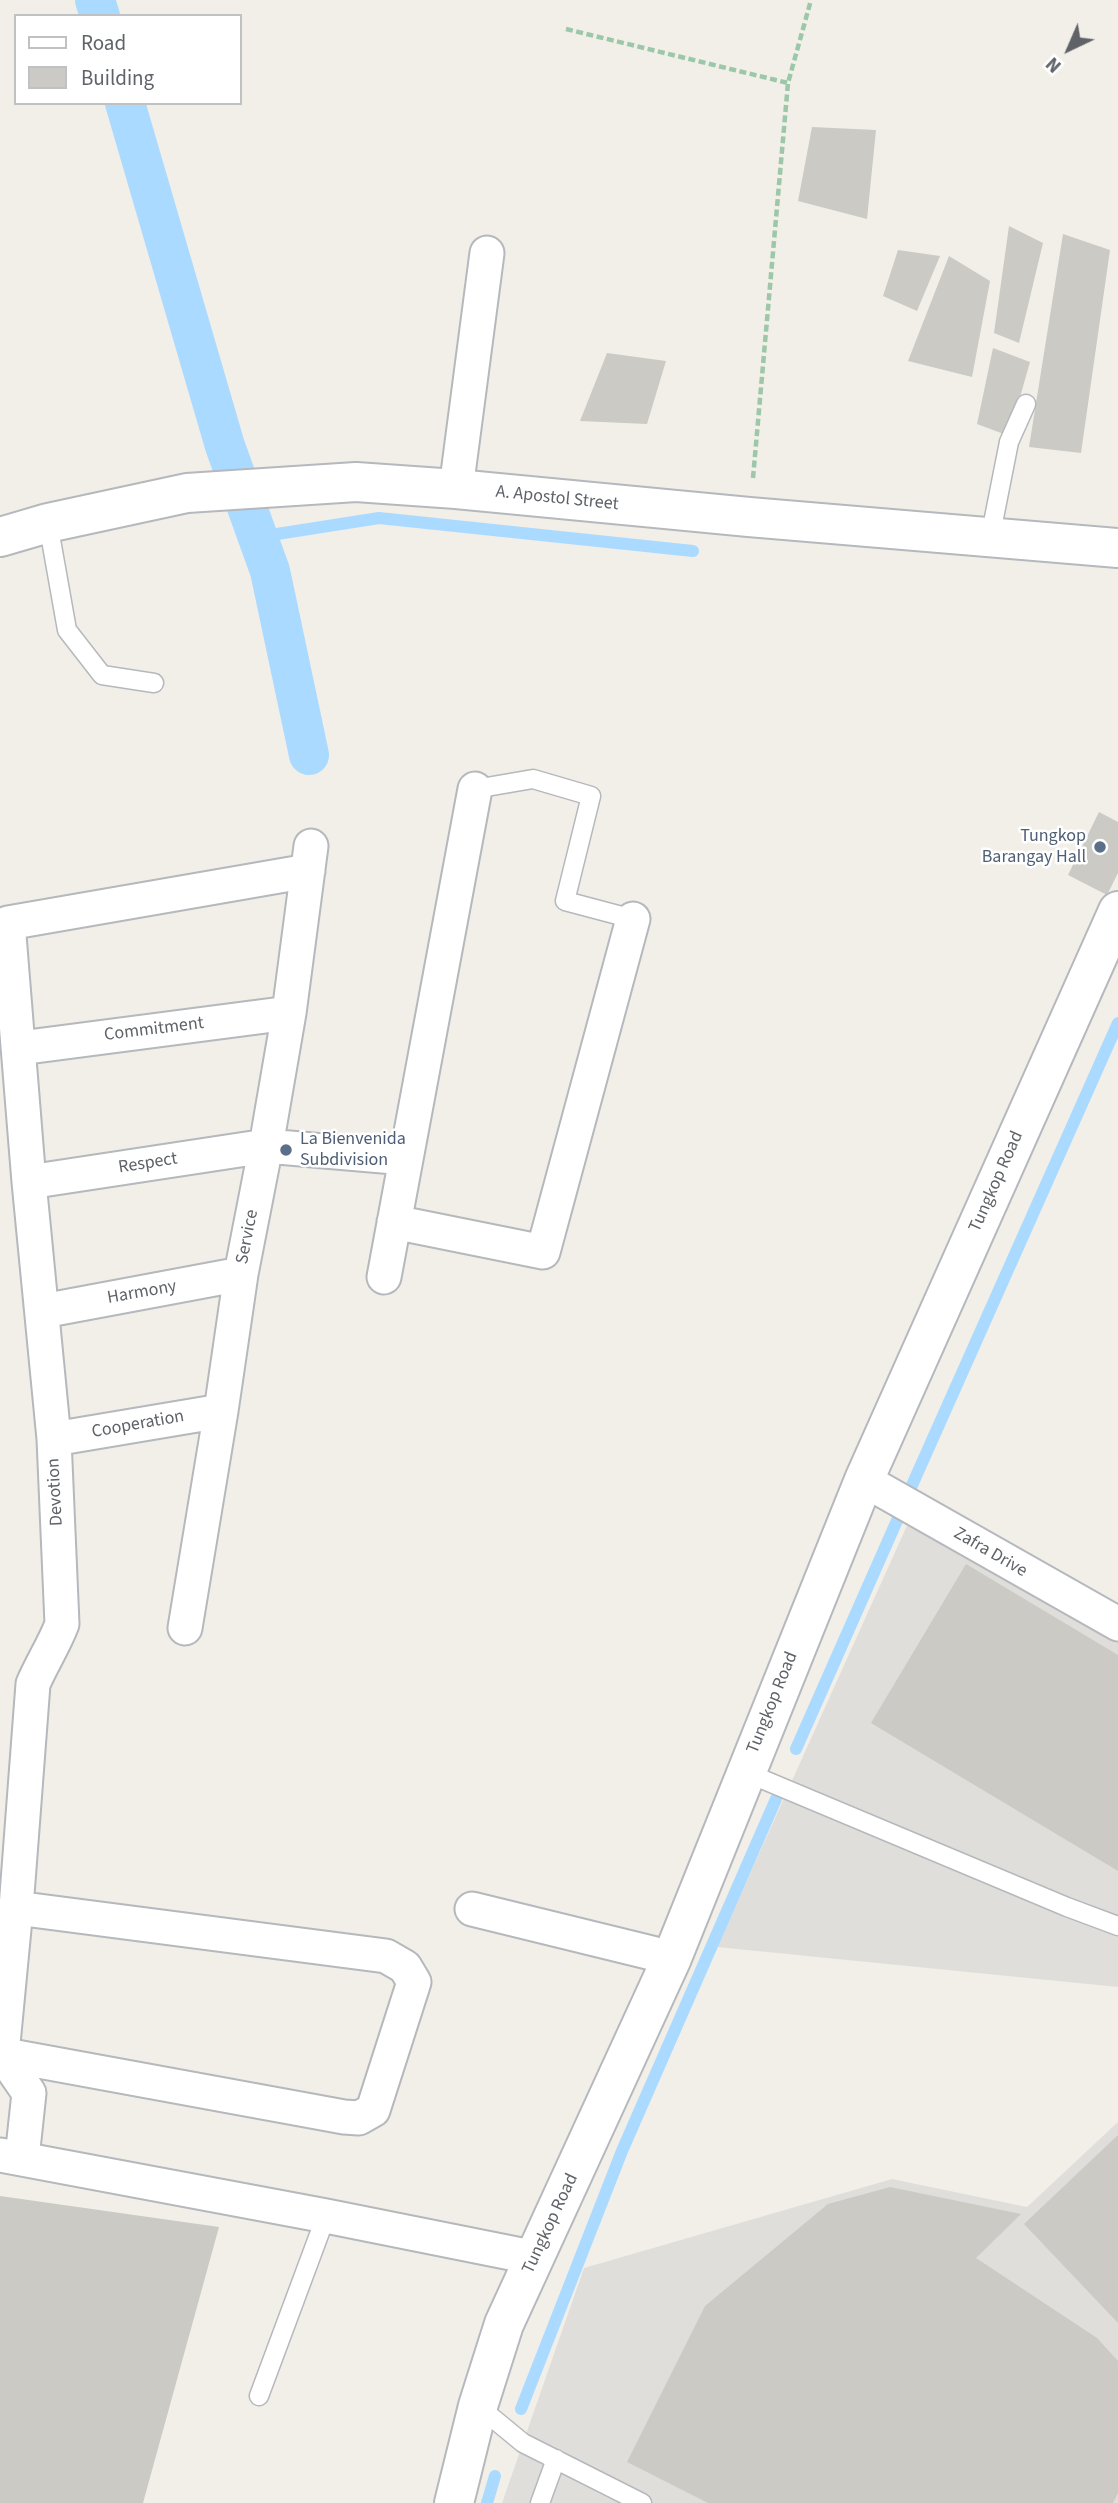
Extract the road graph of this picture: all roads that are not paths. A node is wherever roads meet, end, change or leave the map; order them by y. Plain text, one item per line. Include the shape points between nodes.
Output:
1 (487, 253) dead end
2 (1026, 404) dead end
3 (456, 489) junction
4 (48, 523) junction
5 (0, 537) edge
6 (990, 538) junction
7 (1118, 548) edge
8 (154, 683) dead end
9 (475, 789) joint
10 (1118, 911) edge
11 (633, 919) joint
12 (8, 923) joint
13 (289, 1013) junction
14 (20, 1048) junction
15 (266, 1146) junction
16 (406, 1158) junction
17 (29, 1182) junction
18 (394, 1222) junction
19 (241, 1274) junction
20 (384, 1277) dead end
21 (43, 1311) junction
22 (222, 1411) junction
23 (54, 1439) junction
24 (864, 1480) junction
25 (1118, 1624) edge
26 (185, 1628) dead end
27 (745, 1772) junction
28 (16, 1908) junction
29 (472, 1909) dead end
30 (1118, 1926) edge
31 (672, 1958) junction
32 (1, 2055) edge
33 (11, 2156) edge
34 (326, 2216) junction
35 (536, 2258) junction
36 (260, 2396) dead end
37 (478, 2406) junction
38 (556, 2459) junction
39 (454, 2503) edge
40 (540, 2503) edge
41 (642, 2503) edge

1 - 3 street
2 - 6 lane via 1009,442
3 - 4 street, A. Apostol Street via 356,482 187,493
3 - 6 street, A. Apostol Street
4 - 5 street, A. Apostol Street
4 - 8 lane via 67,630 102,675
6 - 7 street, A. Apostol Street
9 - 11 lane via 533,779 591,796 565,901
9 - 16 street
10 - 24 street, Tungkop Road
11 - 18 street via 543,1252
12 - 13 street, Service via 309,858
12 - 14 street, Devotion
13 - 14 street, Commitment
13 - 15 street, Service
14 - 17 street, Devotion
15 - 16 street, Respect
15 - 17 street, Respect
15 - 19 street, Service
16 - 18 street
17 - 21 street, Devotion
18 - 20 street
19 - 21 street, Harmony
19 - 22 street, Service
21 - 23 street, Devotion
22 - 23 street, Cooperation
22 - 26 street, Service
23 - 28 street, Devotion via 62,1624 33,1684
24 - 25 street, Zafra Drive
24 - 27 street, Tungkop Road
27 - 30 lane
27 - 31 street, Tungkop Road
28 - 32 street, Devotion
28 - 32 street via 386,1956 405,1967 414,1982 373,2110 359,2118
29 - 31 street
31 - 35 street, Tungkop Road
32 - 33 street via 29,2093
33 - 34 street
34 - 35 street
34 - 36 lane
35 - 37 street, Tungkop Road via 504,2324
37 - 38 lane via 523,2443
37 - 39 street, Tungkop Road
38 - 40 lane
38 - 41 lane

